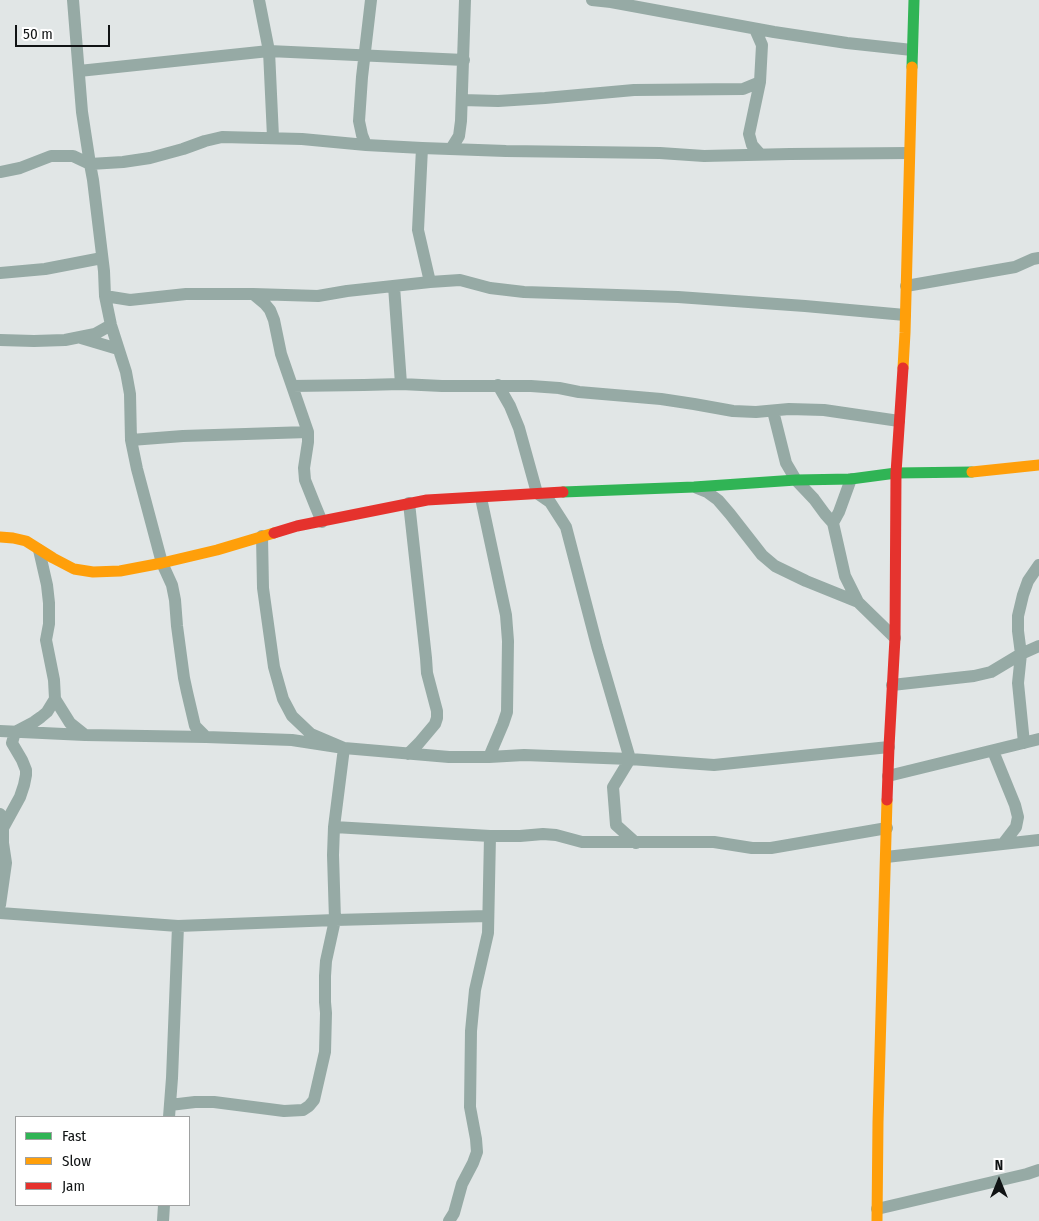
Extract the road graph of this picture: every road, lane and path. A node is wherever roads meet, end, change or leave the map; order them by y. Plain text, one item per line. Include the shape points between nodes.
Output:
1 (73, 0) edge
2 (259, 0) edge
3 (371, 0) edge
4 (465, 0) edge
5 (592, 0) edge
6 (914, 0) edge
7 (648, 4) edge
8 (755, 29) junction
9 (774, 32) junction
10 (762, 45) junction
11 (912, 50) junction
12 (269, 51) junction
13 (364, 55) junction
14 (464, 60) junction
15 (79, 71) junction
16 (760, 82) junction
17 (743, 89) junction
18 (462, 100) junction
19 (756, 103) junction
20 (273, 138) junction
21 (366, 146) junction
22 (422, 148) junction
23 (451, 149) junction
24 (909, 153) junction
25 (760, 154) junction
26 (90, 164) junction
27 (0, 172) edge
28 (102, 258) junction
29 (1039, 258) edge
30 (0, 273) edge
31 (430, 282) junction
32 (394, 286) junction
33 (906, 286) junction
34 (253, 294) junction
35 (106, 296) junction
36 (905, 315) junction
37 (111, 325) junction
38 (79, 338) junction
39 (0, 340) edge
40 (118, 349) junction
41 (401, 384) junction
42 (498, 385) junction
43 (292, 386) junction
44 (773, 411) junction
45 (899, 421) junction
46 (308, 432) junction
47 (131, 440) junction
48 (1039, 465) edge
49 (896, 473) junction
50 (851, 479) junction
51 (796, 480) junction
52 (694, 487) junction
53 (537, 493) junction
54 (482, 498) junction
55 (409, 503) junction
56 (322, 522) junction
57 (833, 523) junction
58 (0, 536) edge
59 (262, 536) junction
60 (40, 550) junction
61 (162, 563) junction
62 (1039, 565) edge
63 (858, 602) junction
64 (895, 638) junction
65 (1039, 646) edge
66 (1020, 654) junction
67 (892, 685) junction
68 (55, 699) junction
69 (195, 726) junction
70 (0, 731) edge
71 (15, 732) junction
72 (85, 735) junction
73 (187, 737) junction
74 (206, 737) junction
75 (1039, 739) edge
76 (1024, 743) junction
77 (889, 746) junction
78 (344, 748) junction
79 (993, 750) junction
80 (408, 754) junction
81 (489, 757) junction
82 (630, 759) junction
83 (888, 776) junction
84 (0, 814) edge
85 (334, 827) junction
86 (3, 828) junction
87 (887, 828) junction
88 (490, 836) junction
89 (1039, 840) edge
90 (636, 843) junction
91 (1003, 844) junction
92 (886, 857) junction
93 (0, 905) edge
94 (0, 913) edge
95 (488, 916) junction
96 (335, 920) junction
97 (178, 926) junction
98 (169, 1111) edge
99 (1039, 1170) edge
100 (164, 1206) edge
101 (877, 1215) edge
102 (163, 1221) edge
103 (449, 1221) edge

1 - 15 street
2 - 12 street
3 - 13 street
4 - 14 street
5 - 7 street
6 - 11 street
7 - 8 street
8 - 9 street
8 - 10 street
9 - 10 street
9 - 11 street
10 - 16 street
11 - 24 street
12 - 13 street
12 - 15 street
12 - 20 street
13 - 14 street
13 - 21 street via 359,121
14 - 18 street
15 - 26 street
16 - 17 street
16 - 19 street
17 - 18 street via 634,90 498,101
17 - 19 street
18 - 23 street via 459,136
19 - 25 street via 749,134 752,145
20 - 21 street
20 - 26 street via 222,138 150,158
21 - 22 street
22 - 23 street
22 - 31 street via 418,230
23 - 25 street via 704,156
24 - 25 street
24 - 33 street
26 - 27 street via 73,156 51,156
26 - 28 street
28 - 30 street via 45,269
28 - 35 street
29 - 33 street via 1015,267
31 - 32 street
31 - 36 street via 460,280 524,292 678,297
32 - 34 street via 318,296
32 - 41 street
33 - 36 street
34 - 35 street via 186,294 130,300
34 - 43 street via 270,310
35 - 37 street
36 - 45 street
37 - 38 street
37 - 40 street
38 - 39 street via 34,342
38 - 40 street
40 - 47 street via 130,394
41 - 42 street
41 - 43 street
42 - 44 street via 661,399 733,411
42 - 53 street via 519,428
43 - 46 street
44 - 45 street via 824,410
44 - 51 street via 784,458
45 - 49 street
46 - 47 street
46 - 56 street via 305,480
47 - 61 street
48 - 49 street via 966,473
49 - 50 street
49 - 64 street
50 - 51 street
50 - 57 street
51 - 52 street
51 - 57 street
52 - 53 street
52 - 63 street via 718,500 762,555 775,566
53 - 54 street
53 - 82 street via 550,502 566,527
54 - 55 street
54 - 81 street via 506,615 508,641 507,712
55 - 56 street
55 - 80 street via 426,673 437,718
56 - 59 street
57 - 63 street via 845,576
58 - 60 street via 26,541
59 - 61 street
59 - 78 street via 263,588 274,667 283,699 292,716 311,734
60 - 61 street via 74,569 92,572 120,571
60 - 68 street via 49,603 46,640
61 - 69 street via 175,600 184,678
62 - 66 street via 1028,581 1018,616
63 - 64 street
64 - 67 street
65 - 66 street
66 - 67 street via 991,672
66 - 76 street via 1018,683
67 - 77 street
68 - 71 street via 41,717
68 - 72 street via 70,723
69 - 73 street
69 - 74 street
70 - 71 street
71 - 72 street
71 - 86 street via 12,743 26,775 20,797
72 - 73 street
73 - 74 street
74 - 78 street via 292,740
75 - 76 street
76 - 79 street
77 - 82 street via 714,764
77 - 83 street
78 - 80 street
78 - 85 street
79 - 83 street
79 - 91 street via 1018,817 1016,827
80 - 81 street
81 - 82 street
82 - 90 street via 613,787 613,794 616,825
83 - 87 street
84 - 86 street
85 - 88 street
85 - 96 street
86 - 93 street via 6,863
87 - 90 street via 771,848 714,842
87 - 92 street
88 - 90 street via 543,834 582,842
88 - 95 street
89 - 91 street
91 - 92 street
92 - 101 street
94 - 97 street
95 - 96 street
95 - 103 street via 471,1031 470,1106 477,1152
96 - 97 street
96 - 98 street via 326,961 325,1052 314,1100 309,1106 303,1110 284,1111 195,1102
97 - 98 street
99 - 101 street
100 - 102 street

